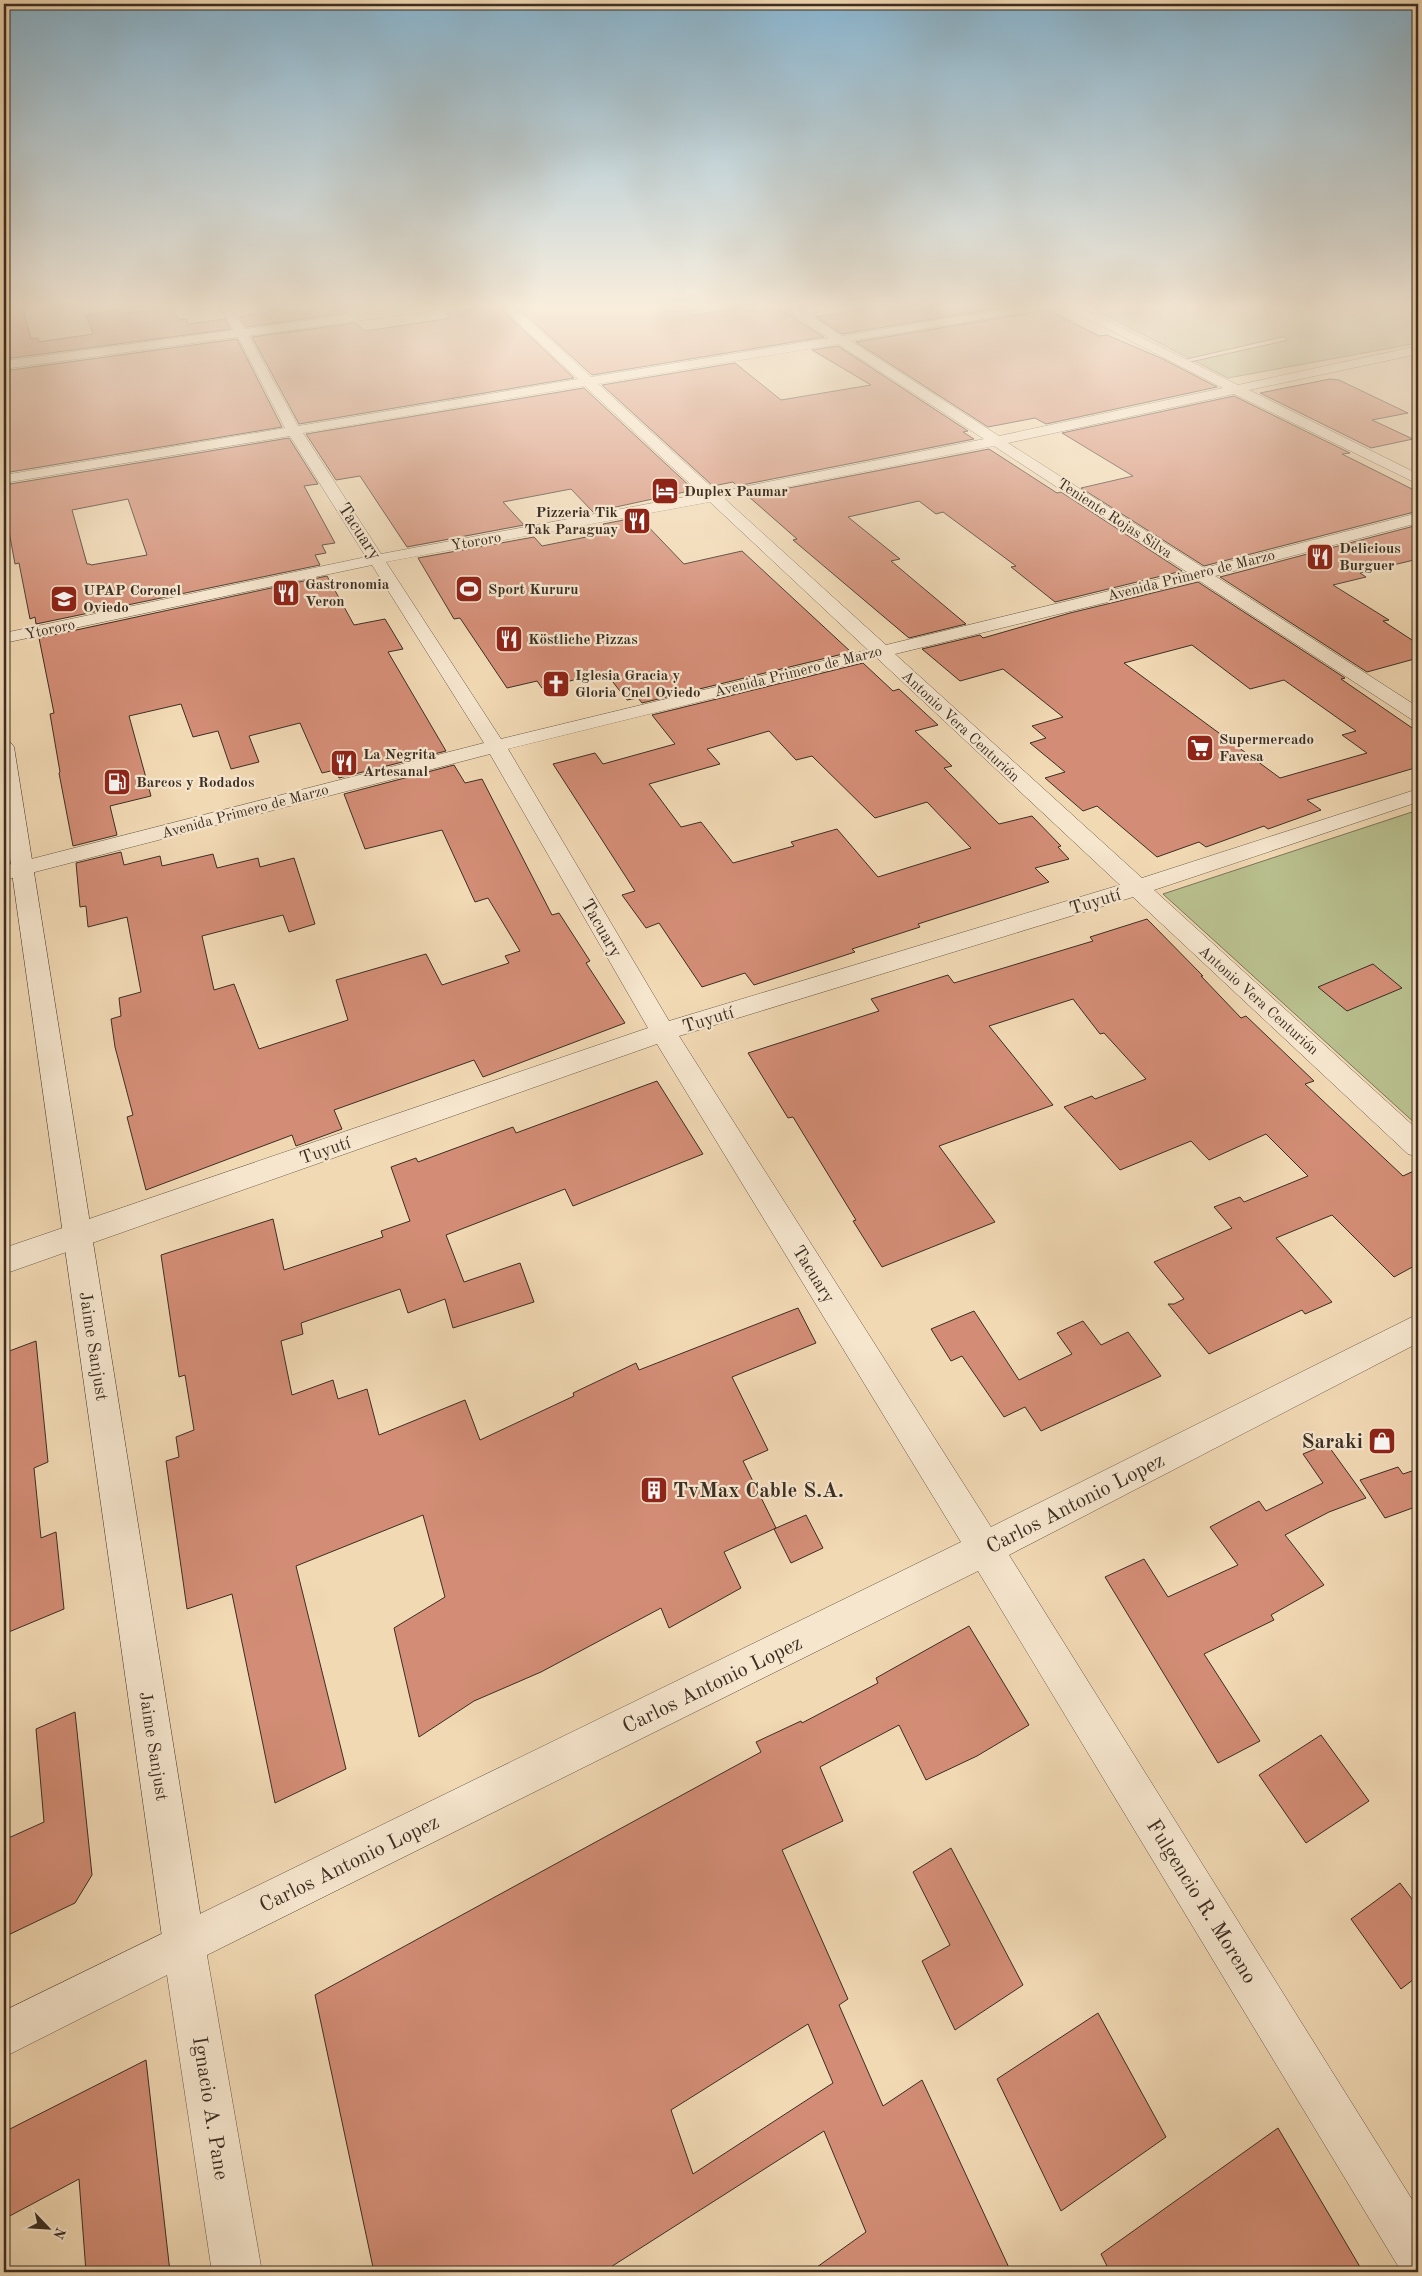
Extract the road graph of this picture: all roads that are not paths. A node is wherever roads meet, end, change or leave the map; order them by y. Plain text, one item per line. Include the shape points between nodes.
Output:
1 (284, 411) edge
2 (410, 411) edge
3 (619, 411) edge
4 (950, 411) edge
5 (1131, 411) edge
6 (1277, 411) edge
7 (294, 431) junction
8 (996, 441) junction
9 (4, 479) edge
10 (1418, 480) edge
11 (712, 497) junction
12 (1418, 518) edge
13 (378, 559) junction
14 (1201, 574) junction
15 (4, 638) edge
16 (879, 651) junction
17 (1418, 715) edge
18 (496, 746) junction
19 (4, 747) edge
20 (1418, 795) edge
21 (13, 871) edge
22 (1136, 888) junction
23 (663, 1032) junction
24 (1418, 1146) edge
25 (77, 1236) junction
26 (4, 1261) edge
27 (1418, 1328) edge
28 (986, 1549) junction
29 (184, 1944) junction
30 (4, 2035) edge
31 (1418, 2254) edge
32 (237, 2272) edge

1 - 7 street, Tacuary
2 - 7 street
3 - 11 street, Antonio Vera Centurión
4 - 8 street, Teniente Rojas Silva
5 - 8 street, Ytororo
6 - 10 street
7 - 9 street
7 - 13 street, Tacuary
8 - 11 street, Ytororo
8 - 14 street, Teniente Rojas Silva
11 - 13 street, Ytororo
11 - 16 street, Antonio Vera Centurión
12 - 14 street, Avenida Primero de Marzo
13 - 15 street, Ytororo
13 - 18 street, Tacuary
14 - 16 street, Avenida Primero de Marzo
14 - 17 street, Teniente Rojas Silva
16 - 18 street, Avenida Primero de Marzo
16 - 22 street, Antonio Vera Centurión
18 - 21 street, Avenida Primero de Marzo
18 - 23 street, Tacuary
19 - 21 street, Jaime Sanjust
20 - 22 street, Tuyutí
21 - 25 street, Jaime Sanjust
22 - 23 street, Tuyutí
22 - 24 street, Antonio Vera Centurión
23 - 25 street, Tuyutí
23 - 28 street, Tacuary
25 - 26 street, Tuyutí
25 - 29 street, Jaime Sanjust
27 - 28 street, Carlos Antonio Lopez
28 - 29 street, Carlos Antonio Lopez
28 - 31 street, Fulgencio R. Moreno
29 - 30 street, Carlos Antonio Lopez
29 - 32 street, Ignacio A. Pane

